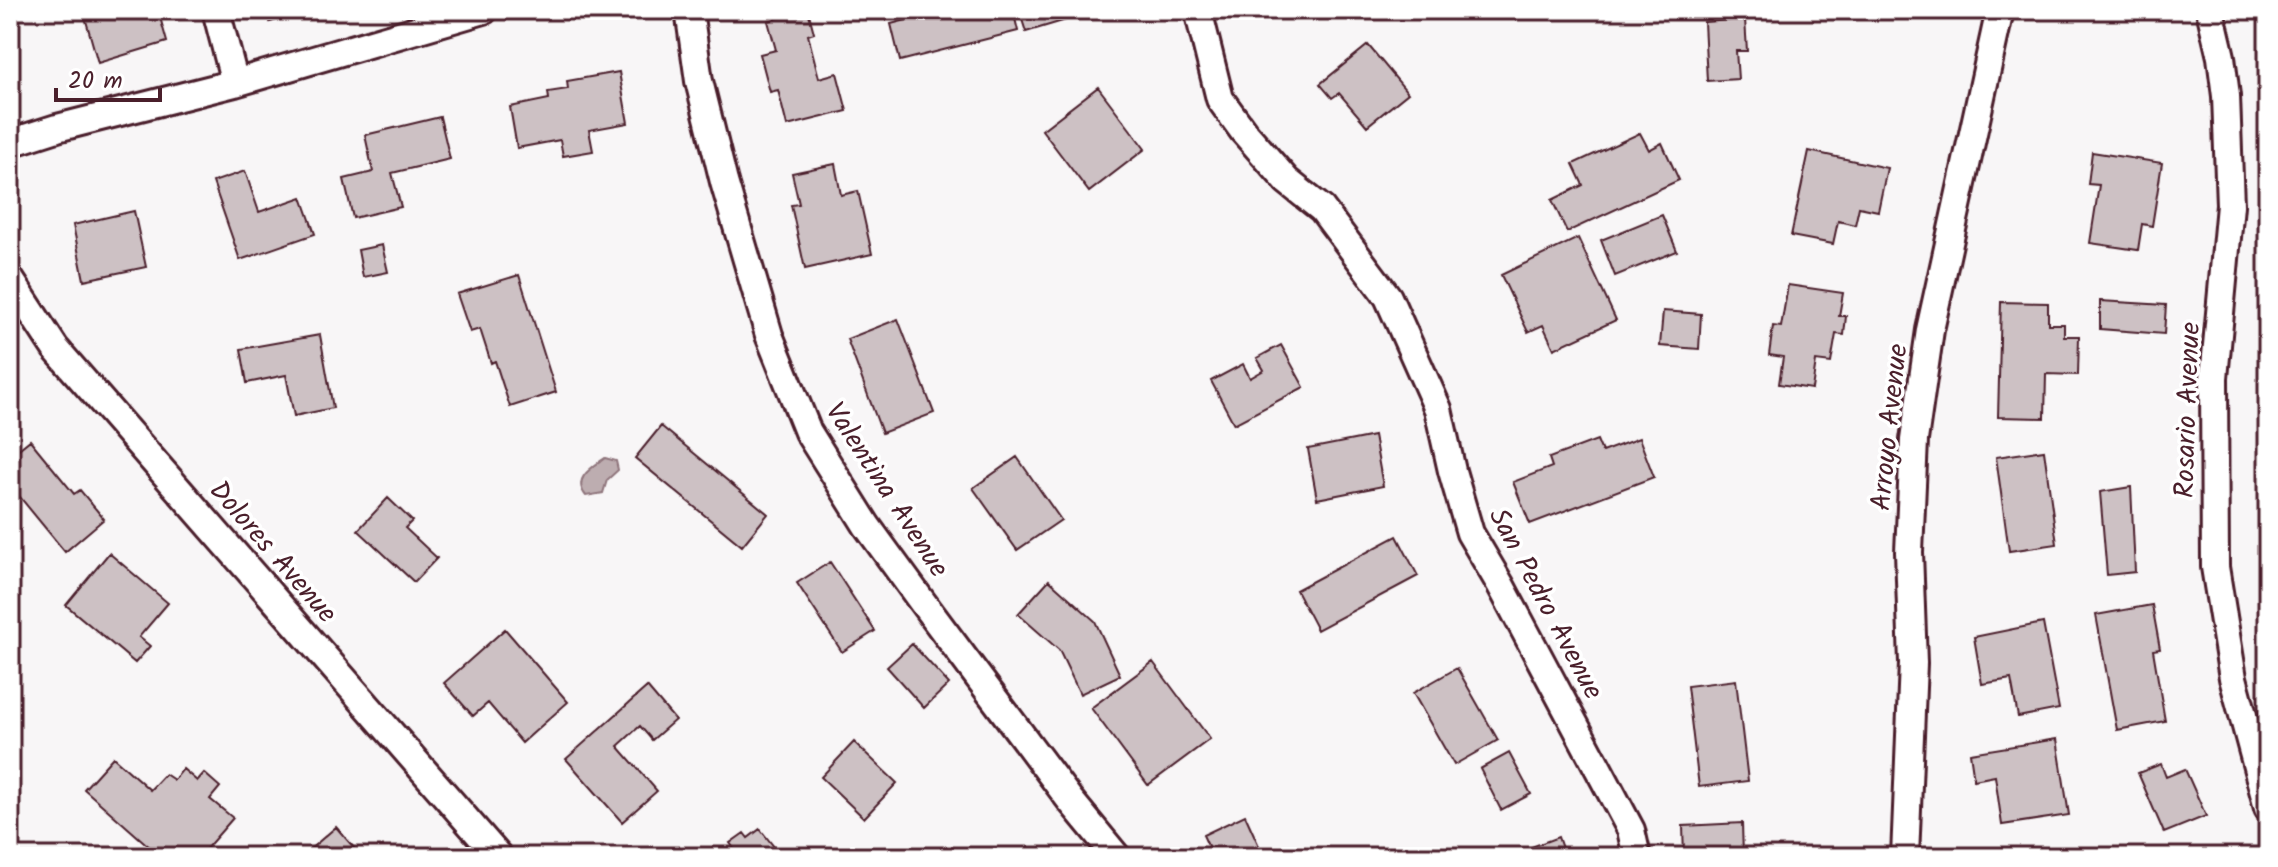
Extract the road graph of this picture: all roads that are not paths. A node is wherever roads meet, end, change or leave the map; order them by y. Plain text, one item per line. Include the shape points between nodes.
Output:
1 (216, 10) edge
2 (484, 10) edge
3 (689, 10) edge
4 (1198, 10) edge
5 (2000, 10) edge
6 (2210, 10) edge
7 (235, 83) junction
8 (10, 143) edge
9 (10, 279) edge
10 (2268, 808) edge
11 (499, 857) edge
12 (1117, 857) edge
13 (1637, 857) edge
14 (1905, 857) edge

1 - 7 street
2 - 7 street
3 - 12 street, Valentina Avenue via 699,81 724,182 769,335 808,432 867,526
4 - 13 street, San Pedro Avenue via 1220,99 1287,181 1322,209 1388,297 1438,409 1470,533 1631,830
5 - 14 street, Arroyo Avenue via 1930,330 1914,440
6 - 10 street, Rosario Avenue via 2226,96 2230,205 2214,378 2215,567 2233,678
7 - 8 street
9 - 11 street, Dolores Avenue via 55,348

